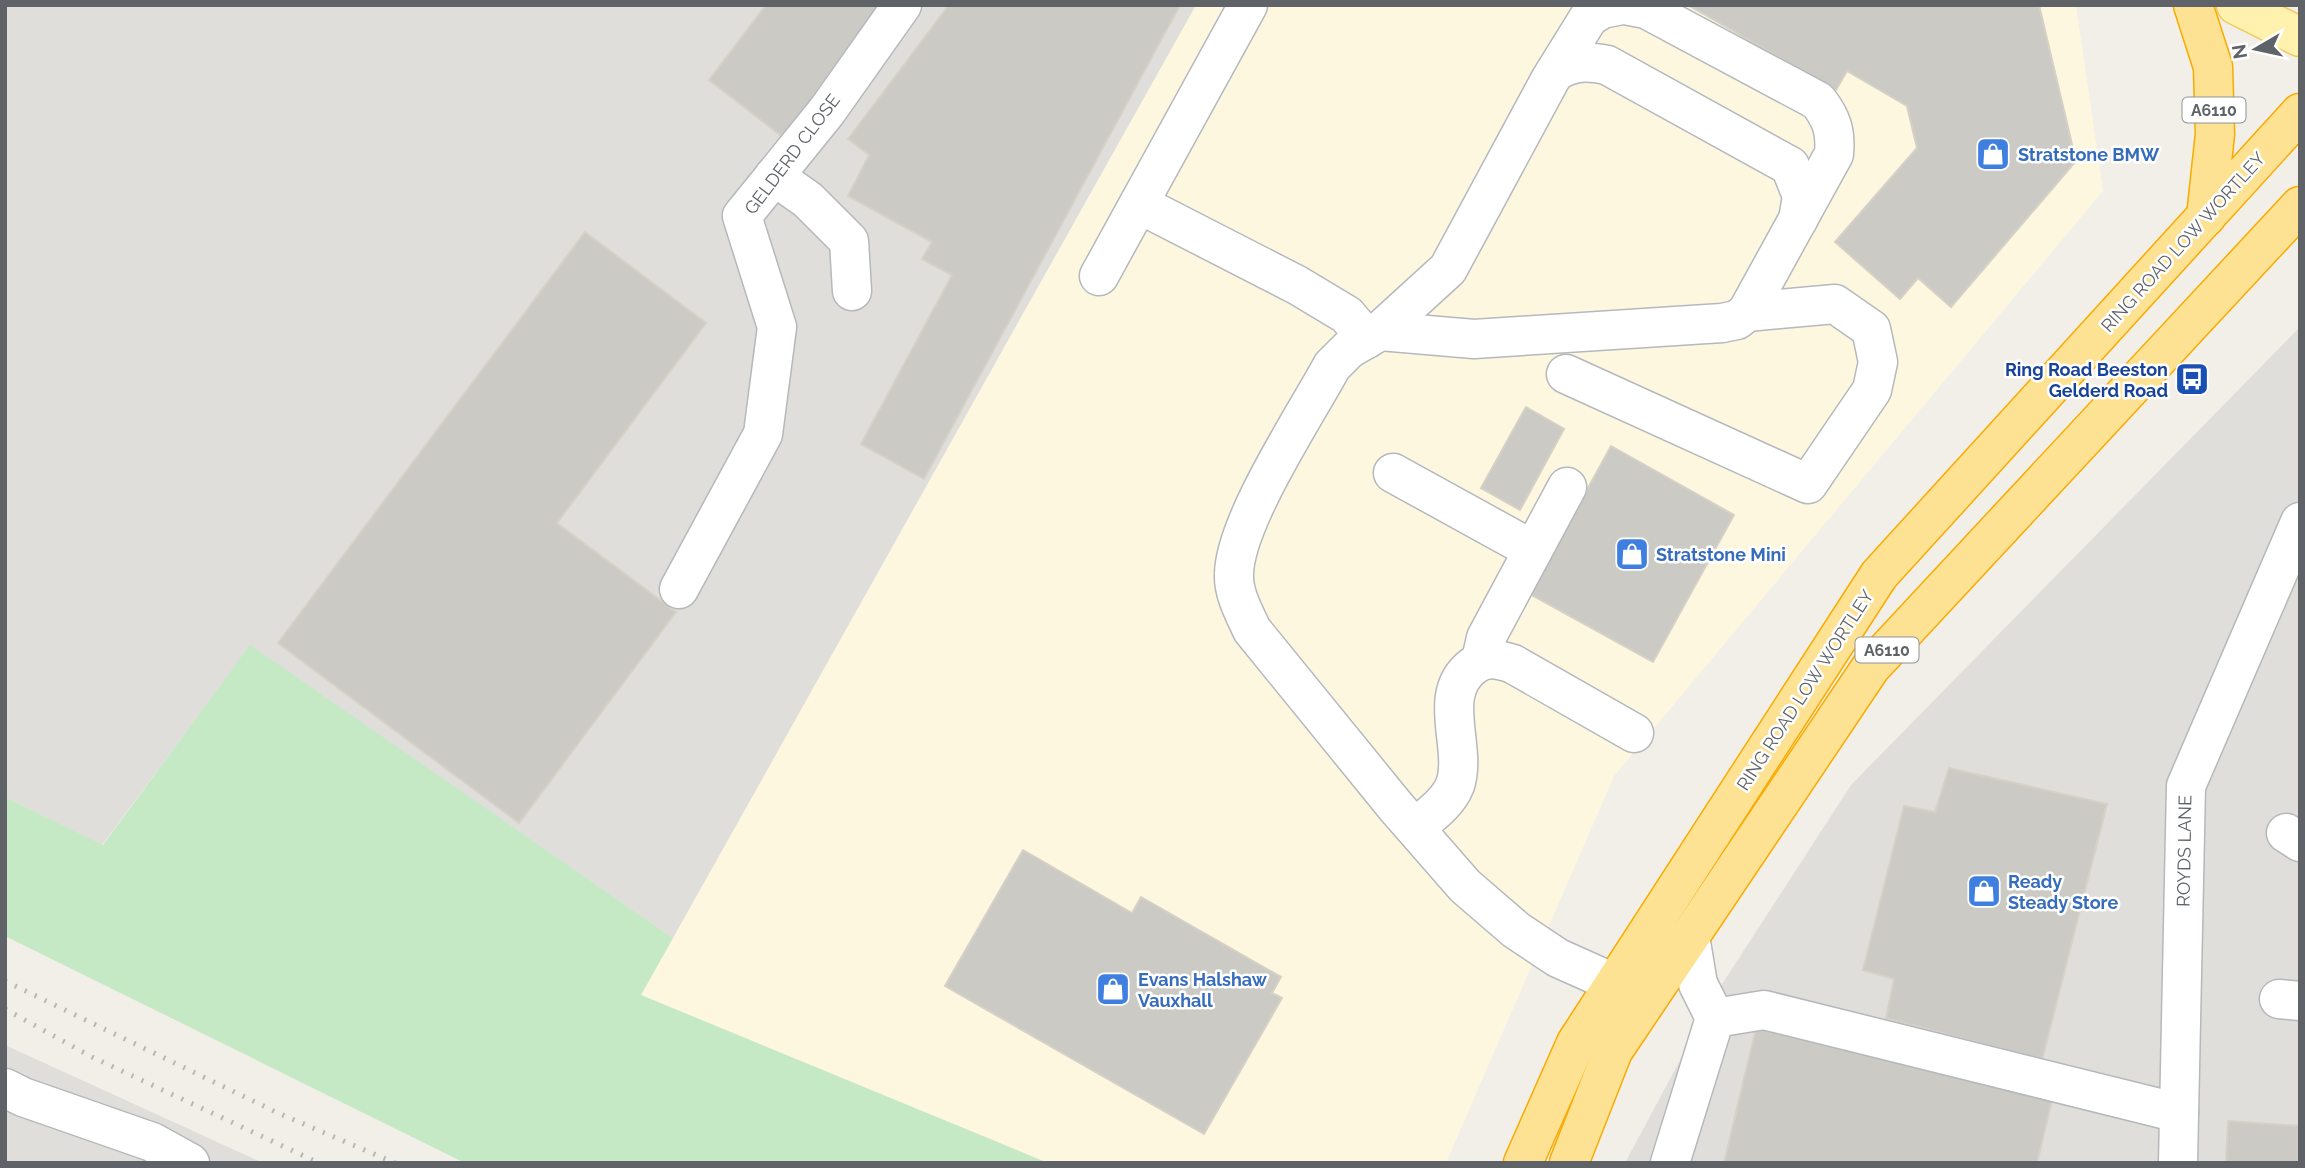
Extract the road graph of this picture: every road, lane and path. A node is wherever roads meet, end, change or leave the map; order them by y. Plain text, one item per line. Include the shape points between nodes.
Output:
1 (902, 5) edge
2 (1248, 5) edge
3 (1624, 5) edge
4 (2193, 5) edge
5 (2236, 5) edge
6 (2300, 37) edge
7 (1555, 72) junction
8 (2300, 113) edge
9 (774, 176) junction
10 (1139, 204) junction
11 (2298, 209) edge
12 (2206, 217) junction
13 (1798, 220) junction
14 (1099, 276) dead end
15 (852, 291) dead end
16 (1747, 312) junction
17 (1374, 335) junction
18 (1566, 374) dead end
19 (1393, 473) dead end
20 (1567, 487) dead end
21 (2300, 522) edge
22 (1533, 550) junction
23 (679, 589) dead end
24 (1481, 660) junction
25 (1634, 733) dead end
26 (1415, 828) junction
27 (1690, 936) junction
28 (1614, 983) junction
29 (1714, 1018) junction
30 (5, 1087) edge
31 (2179, 1113) junction
32 (190, 1163) edge
33 (1523, 1163) edge
34 (1569, 1163) edge
35 (1670, 1163) edge
36 (2178, 1163) edge

1 - 9 street, GELDERD CLOSE
2 - 10 street
3 - 7 street via 1589,17
3 - 13 street via 1646,9 1818,101 1831,118 1834,154
4 - 12 highway, A6110 via 2213,67 2215,134
5 - 6 main road
7 - 13 street via 1587,61 1606,65 1790,166 1802,196
7 - 17 street via 1448,269
8 - 12 highway, RING ROAD LOW WORTLEY / A6110
9 - 15 street via 808,200 849,241
9 - 23 street, GELDERD CLOSE via 743,216 777,327 763,434
10 - 14 street
10 - 17 street via 1297,285
11 - 27 highway, A6110 via 1871,667
12 - 28 highway, RING ROAD LOW WORTLEY / A6110 via 1879,575
13 - 16 street
16 - 17 street via 1722,323 1474,339
16 - 18 street via 1835,304 1871,329 1878,362 1872,390 1808,484
17 - 26 street via 1349,349 1332,366 1236,547 1233,577 1252,630
19 - 22 street
20 - 22 street
21 - 31 street, ROYDS LANE via 2186,786
22 - 24 street via 1486,638
24 - 25 street via 1513,664
24 - 26 street via 1466,671 1457,687 1453,707 1459,769 1454,787
26 - 28 street via 1465,886 1516,930 1559,958
27 - 29 street via 1698,984
27 - 34 highway, A6110 via 1612,1051
28 - 33 highway, RING ROAD LOW WORTLEY / A6110 via 1576,1043
29 - 31 street via 1764,1010
29 - 35 street
30 - 32 street via 152,1142
31 - 36 street, ROYDS LANE

